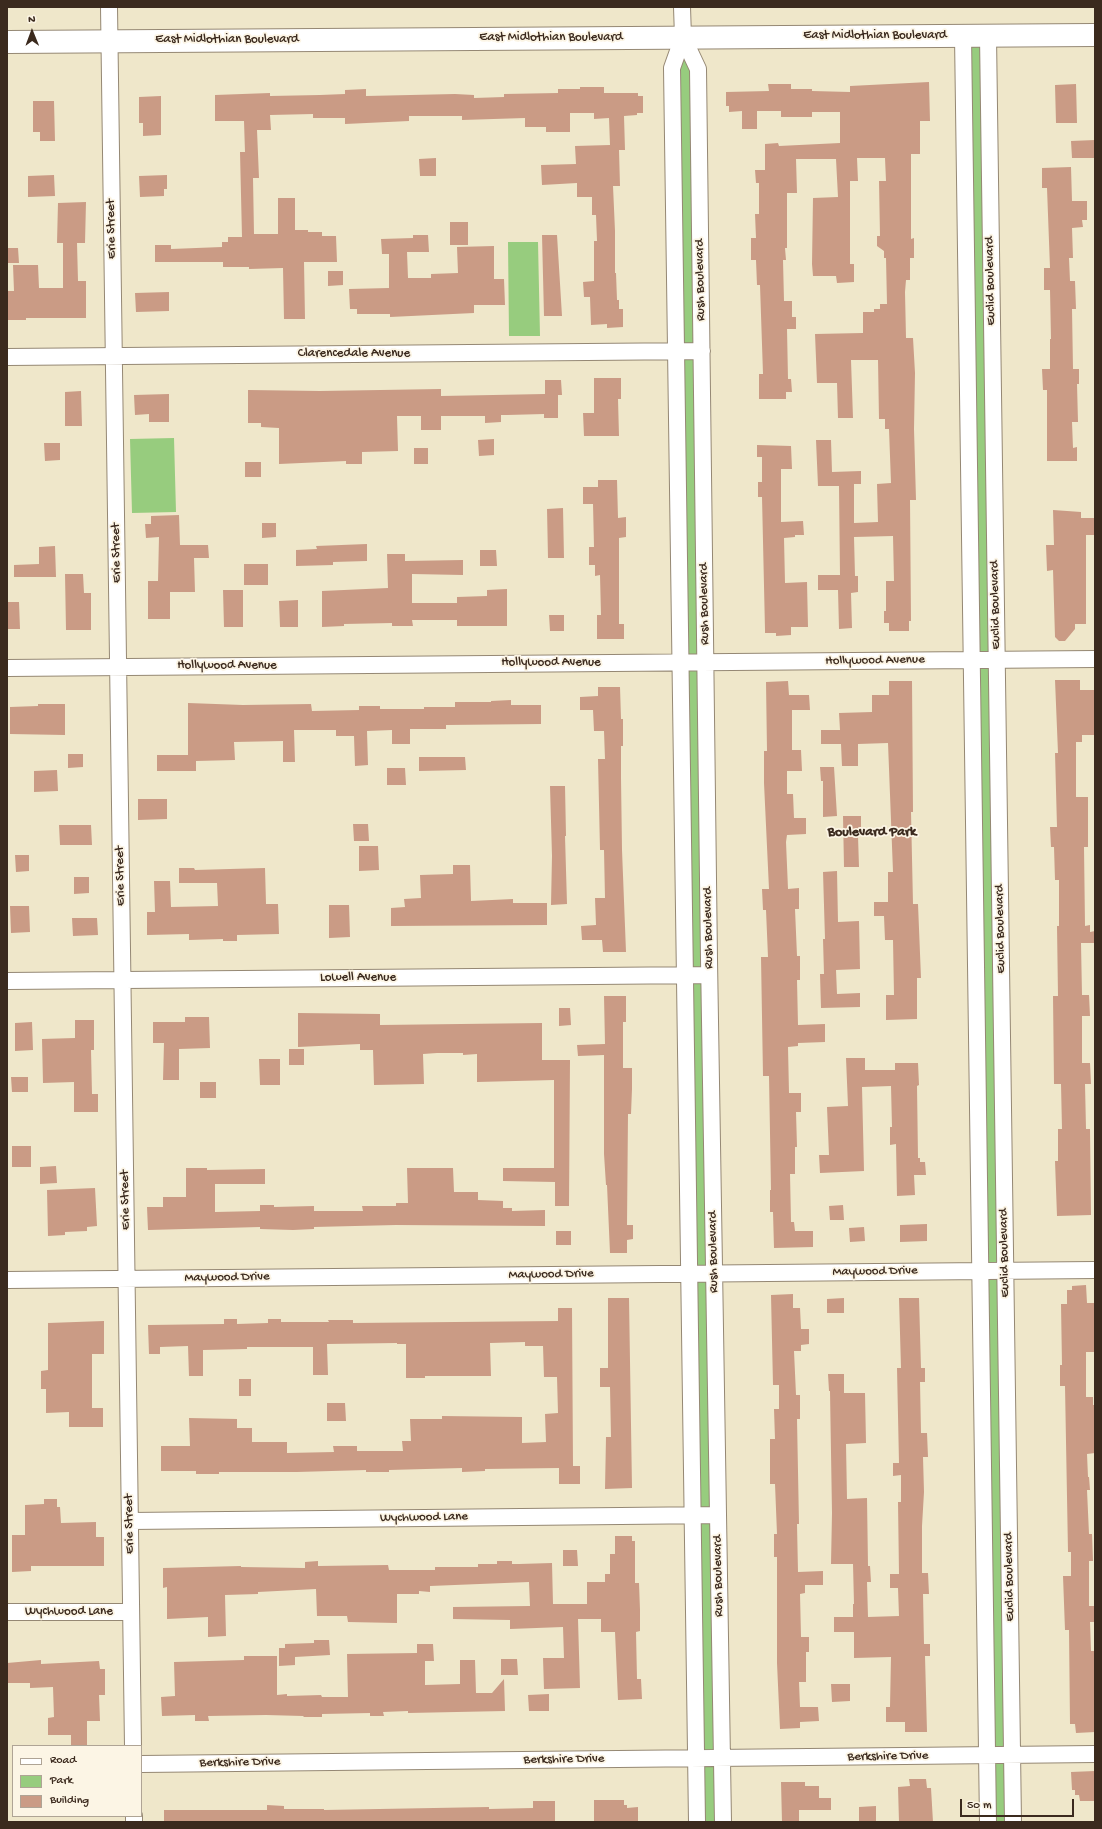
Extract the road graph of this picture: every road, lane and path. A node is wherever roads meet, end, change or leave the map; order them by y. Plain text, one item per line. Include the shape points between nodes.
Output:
1 (109, 7) edge
2 (682, 7) edge
3 (1095, 35) edge
4 (963, 36) junction
5 (988, 36) junction
6 (683, 38) junction
7 (110, 41) junction
8 (7, 42) edge
9 (967, 350) junction
10 (992, 350) junction
11 (676, 351) junction
12 (702, 351) junction
13 (114, 356) junction
14 (7, 357) edge
15 (1095, 659) edge
16 (971, 660) junction
17 (997, 660) junction
18 (681, 662) junction
19 (705, 662) junction
20 (118, 667) junction
21 (7, 668) edge
22 (976, 971) junction
23 (1001, 972) junction
24 (710, 974) junction
25 (685, 975) junction
26 (123, 980) junction
27 (7, 981) edge
28 (1095, 1270) edge
29 (980, 1271) junction
30 (1006, 1271) junction
31 (714, 1273) junction
32 (689, 1274) junction
33 (127, 1278) junction
34 (7, 1280) edge
35 (983, 1513) junction
36 (1009, 1513) junction
37 (693, 1516) junction
38 (718, 1516) junction
39 (130, 1521) junction
40 (7, 1612) edge
41 (131, 1612) junction
42 (133, 1745) edge
43 (1095, 1754) edge
44 (1012, 1755) junction
45 (987, 1756) junction
46 (697, 1758) junction
47 (723, 1758) junction
48 (142, 1764) edge
49 (697, 1822) edge
50 (723, 1822) edge
51 (988, 1822) edge
52 (1013, 1822) edge

1 - 7 street, Erie Street
2 - 6 street, Rush Boulevard
3 - 5 main road, East Midlothian Boulevard
4 - 5 main road, East Midlothian Boulevard
4 - 6 main road, East Midlothian Boulevard
4 - 9 street, Euclid Boulevard
5 - 10 street, Euclid Boulevard
6 - 7 main road, East Midlothian Boulevard
6 - 11 street, Rush Boulevard via 672,68
6 - 12 street, Rush Boulevard via 698,69
7 - 8 main road, East Midlothian Boulevard
7 - 13 street, Erie Street
9 - 10 street
9 - 16 street, Euclid Boulevard
10 - 17 street, Euclid Boulevard
11 - 12 street, Clarencedale Avenue
11 - 13 street, Clarencedale Avenue
11 - 18 street, Rush Boulevard
12 - 19 street, Rush Boulevard
13 - 14 street, Clarencedale Avenue
13 - 20 street, Erie Street
15 - 17 street, Hollywood Avenue
16 - 17 street, Hollywood Avenue
16 - 19 street, Hollywood Avenue
16 - 22 street, Euclid Boulevard
17 - 23 street, Euclid Boulevard
18 - 19 street, Hollywood Avenue
18 - 20 street, Hollywood Avenue
18 - 25 street, Rush Boulevard
19 - 24 street, Rush Boulevard
20 - 21 street, Hollywood Avenue
20 - 26 street, Erie Street
22 - 23 street
22 - 29 street, Euclid Boulevard
23 - 30 street, Euclid Boulevard
24 - 25 street, Lowell Avenue
24 - 31 street, Rush Boulevard
25 - 26 street, Lowell Avenue
25 - 32 street, Rush Boulevard
26 - 27 street, Lowell Avenue
26 - 33 street, Erie Street
28 - 30 street, Maywood Drive
29 - 30 street, Maywood Drive
29 - 31 street, Maywood Drive
29 - 35 street, Euclid Boulevard
30 - 36 street, Euclid Boulevard
31 - 32 street, Maywood Drive
31 - 38 street, Rush Boulevard
32 - 33 street, Maywood Drive
32 - 37 street, Rush Boulevard
33 - 34 street, Maywood Drive
33 - 39 street, Erie Street
35 - 36 street
35 - 45 street, Euclid Boulevard
36 - 44 street, Euclid Boulevard
37 - 38 street, Wychwood Lane
37 - 39 street, Wychwood Lane
37 - 46 street, Rush Boulevard
38 - 47 street, Rush Boulevard
39 - 41 street, Erie Street
40 - 41 street, Wychwood Lane
41 - 42 street, Erie Street
43 - 44 street, Berkshire Drive
44 - 45 street, Berkshire Drive
44 - 52 street, Euclid Boulevard
45 - 47 street, Berkshire Drive
45 - 51 street, Euclid Boulevard
46 - 47 street, Berkshire Drive
46 - 48 street, Berkshire Drive
46 - 49 street, Rush Boulevard
47 - 50 street, Rush Boulevard

